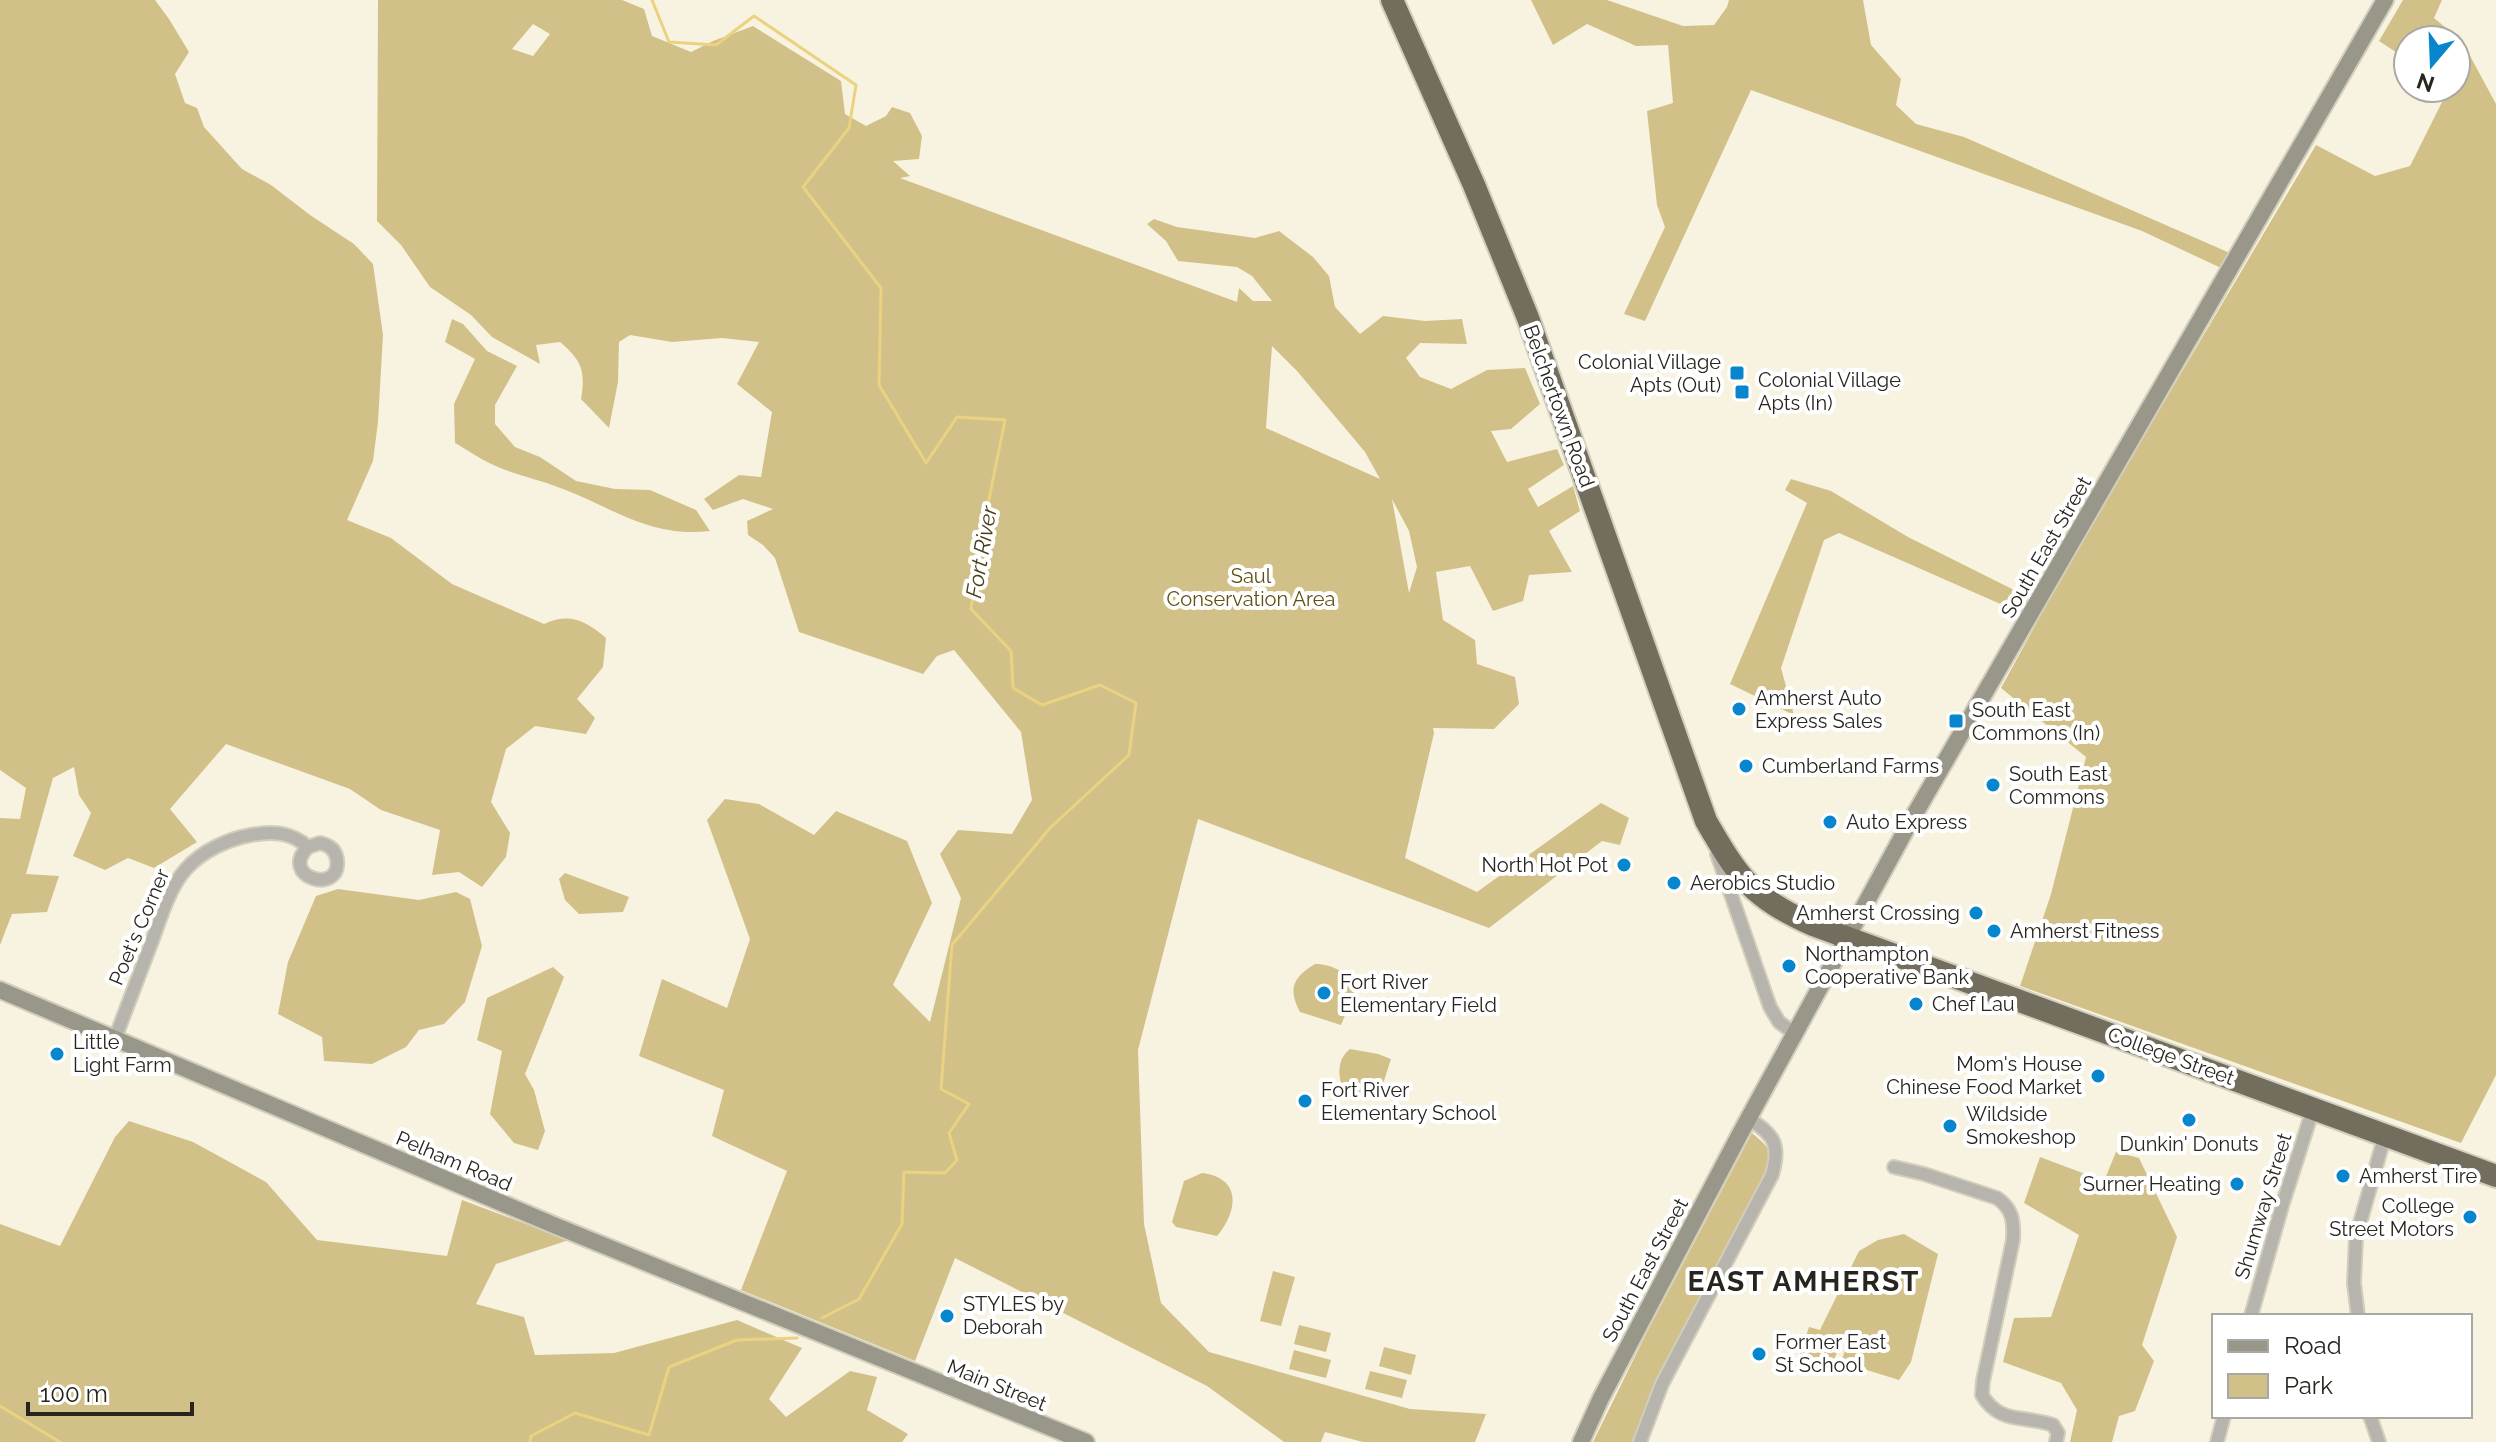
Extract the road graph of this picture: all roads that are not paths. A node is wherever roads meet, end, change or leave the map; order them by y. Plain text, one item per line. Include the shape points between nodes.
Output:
1 (1392, 0) edge
2 (2385, 0) edge
3 (1706, 821) junction
4 (308, 847) dead end
5 (1847, 937) junction
6 (0, 990) edge
7 (1794, 1033) junction
8 (115, 1039) junction
9 (2313, 1109) junction
10 (1748, 1118) junction
11 (2385, 1135) junction
12 (1894, 1167) dead end
13 (2496, 1176) edge
14 (2252, 1314) edge
15 (2358, 1314) edge
16 (893, 1365) joint
17 (2223, 1418) edge
18 (2371, 1418) edge
19 (1086, 1442) edge
20 (1581, 1442) edge
21 (1640, 1442) edge
22 (2056, 1442) edge
23 (2217, 1442) edge
24 (2379, 1442) edge

1 - 3 highway, Belchertown Road via 1528,318
2 - 5 main road, South East Street
3 - 5 highway, Belchertown Road via 1733,868 1759,895 1781,911
3 - 7 street, Belchertown Road via 1760,984 1779,1022
4 - 8 street, Poet's Corner via 285,833 254,834 194,861 170,896
5 - 7 main road, South East Street
5 - 9 highway, College Street
6 - 8 main road, Pelham Road
7 - 10 main road, South East Street
8 - 16 main road, Pelham Road
9 - 11 highway, College Street
9 - 14 street, Shumway Street
10 - 20 main road, South East Street
10 - 21 street via 1775,1142 1772,1175 1662,1384
11 - 13 highway, College Street
11 - 15 street via 2356,1237
12 - 22 street via 1997,1198 2011,1212 2013,1240 1982,1395 1996,1412 2053,1425
16 - 19 main road, Main Street
17 - 23 street
18 - 24 street

